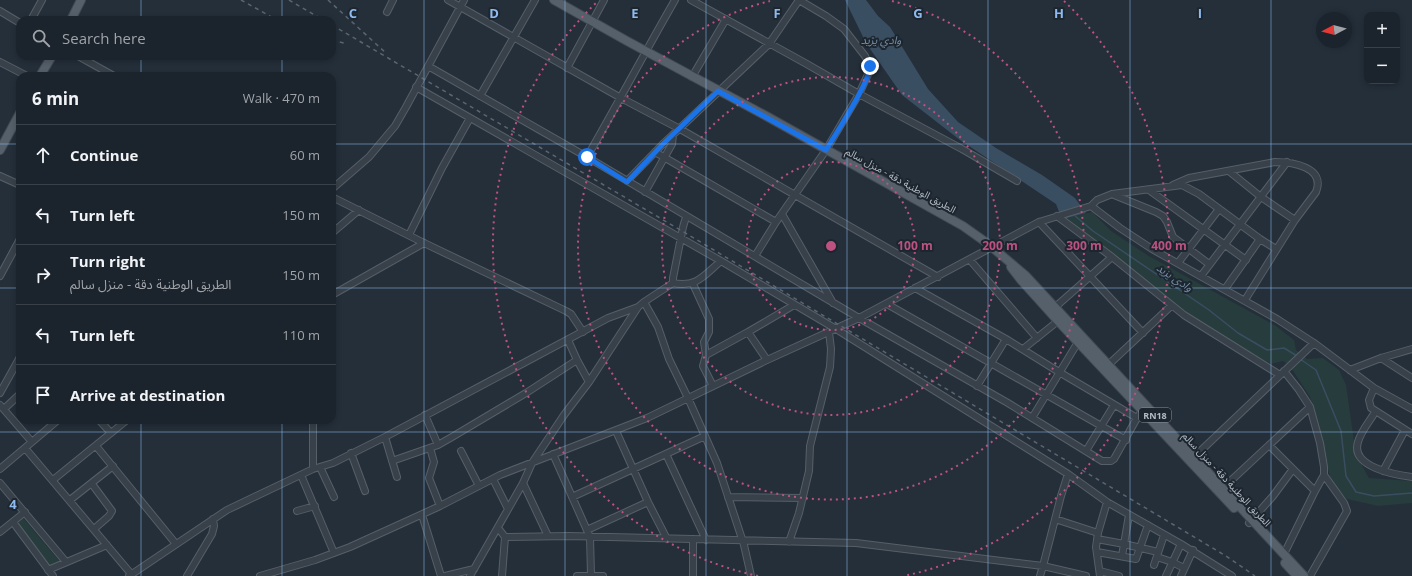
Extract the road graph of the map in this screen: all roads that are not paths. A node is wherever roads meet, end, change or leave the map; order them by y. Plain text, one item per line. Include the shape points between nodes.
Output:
1 (42, 0) edge
2 (81, 0) edge
3 (394, 0) edge
4 (448, 0) edge
5 (464, 0) edge
6 (537, 0) edge
7 (554, 0) edge
8 (604, 0) edge
9 (675, 0) edge
10 (691, 0) edge
11 (799, 0) edge
12 (460, 7) junction
13 (0, 11) edge
14 (387, 12) dead end
15 (33, 16) edge
16 (73, 16) edge
17 (726, 19) junction
18 (16, 21) edge
19 (592, 21) junction
20 (514, 38) junction
21 (769, 44) junction
22 (646, 51) junction
23 (50, 60) edge
24 (85, 60) edge
25 (0, 62) edge
26 (428, 66) junction
27 (567, 68) junction
28 (19, 72) edge
29 (42, 72) edge
30 (106, 72) edge
31 (692, 76) junction
32 (416, 87) junction
33 (718, 91) junction
34 (859, 94) junction
35 (480, 96) junction
36 (621, 98) junction
37 (470, 118) junction
38 (16, 119) edge
39 (680, 129) junction
40 (673, 135) junction
41 (2, 140) edge
42 (0, 150) edge
43 (826, 150) junction
44 (655, 152) junction
45 (587, 157) junction
46 (663, 158) junction
47 (1288, 162) junction
48 (1230, 172) junction
49 (0, 176) edge
50 (1017, 181) dead end
51 (627, 182) junction
52 (16, 183) edge
53 (336, 186) edge
54 (1173, 186) junction
55 (1149, 190) junction
56 (645, 192) junction
57 (795, 194) junction
58 (1112, 194) junction
59 (1261, 197) junction
60 (336, 198) edge
61 (1088, 207) junction
62 (1219, 209) junction
63 (359, 210) junction
64 (782, 214) junction
65 (1058, 216) junction
66 (686, 217) junction
67 (1294, 220) junction
68 (776, 222) junction
69 (1039, 222) junction
70 (1241, 224) junction
71 (336, 230) edge
72 (1204, 230) junction
73 (409, 235) junction
74 (680, 238) junction
75 (1260, 239) junction
76 (424, 243) junction
77 (1224, 245) junction
78 (16, 246) edge
79 (993, 247) junction
80 (1276, 249) junction
81 (1189, 250) junction
82 (755, 256) junction
83 (1112, 257) junction
84 (970, 260) junction
85 (1246, 260) junction
86 (721, 261) junction
87 (1178, 263) junction
88 (1209, 264) junction
89 (0, 276) edge
90 (1200, 276) junction
91 (938, 277) junction
92 (1089, 277) junction
93 (673, 283) junction
94 (693, 284) junction
95 (915, 288) junction
96 (1225, 289) junction
97 (336, 293) edge
98 (1245, 300) junction
99 (644, 302) junction
100 (833, 303) junction
101 (794, 304) junction
102 (887, 304) junction
103 (1171, 306) junction
104 (638, 307) junction
105 (1052, 310) junction
106 (859, 318) junction
107 (1058, 321) junction
108 (836, 329) junction
109 (583, 332) junction
110 (748, 332) junction
111 (829, 332) junction
112 (1143, 333) junction
113 (1037, 338) junction
114 (1006, 339) junction
115 (568, 340) junction
116 (1078, 342) junction
117 (1314, 343) junction
118 (1023, 349) junction
119 (1412, 349) edge
120 (706, 355) junction
121 (1381, 358) junction
122 (576, 360) junction
123 (767, 360) junction
124 (991, 363) junction
125 (16, 364) edge
126 (1106, 367) junction
127 (1350, 370) junction
128 (1284, 371) junction
129 (1059, 372) junction
130 (1412, 378) edge
131 (589, 382) junction
132 (713, 386) junction
133 (977, 386) junction
134 (1374, 388) junction
135 (0, 393) edge
136 (1046, 395) junction
137 (16, 397) edge
138 (688, 398) junction
139 (1114, 405) junction
140 (2, 407) edge
141 (1310, 407) junction
142 (1412, 407) edge
143 (1144, 408) junction
144 (1376, 412) junction
145 (425, 415) junction
146 (1032, 418) junction
147 (1137, 418) junction
148 (16, 423) edge
149 (17, 424) edge
150 (53, 424) edge
151 (103, 424) edge
152 (122, 424) edge
153 (313, 424) edge
154 (1100, 427) junction
155 (1405, 430) junction
156 (616, 431) junction
157 (111, 433) junction
158 (1412, 434) edge
159 (705, 436) junction
160 (384, 437) junction
161 (1126, 440) junction
162 (32, 442) junction
163 (438, 445) junction
164 (1269, 445) junction
165 (96, 446) junction
166 (25, 448) junction
167 (430, 448) junction
168 (461, 451) dead end
169 (1086, 451) junction
170 (351, 453) junction
171 (553, 454) junction
172 (666, 454) junction
173 (1192, 460) junction
174 (392, 461) junction
175 (532, 463) junction
176 (113, 466) junction
177 (316, 468) junction
178 (0, 469) edge
179 (633, 469) junction
180 (1293, 469) junction
181 (1383, 471) junction
182 (1068, 474) junction
183 (301, 475) junction
184 (1324, 475) junction
185 (397, 477) dead end
186 (1412, 477) edge
187 (493, 479) junction
188 (53, 480) junction
189 (0, 483) edge
190 (523, 483) junction
191 (92, 484) junction
192 (479, 486) junction
193 (1223, 488) junction
194 (365, 491) dead end
195 (1314, 491) junction
196 (334, 497) dead end
197 (572, 497) junction
198 (728, 497) junction
199 (803, 498) junction
200 (70, 500) junction
201 (648, 502) junction
202 (1107, 502) junction
203 (315, 506) junction
204 (440, 506) junction
205 (508, 509) junction
206 (297, 511) dead end
207 (25, 512) junction
208 (422, 514) junction
209 (1129, 515) junction
210 (213, 519) junction
211 (1055, 519) junction
212 (13, 522) junction
213 (1250, 522) junction
214 (1148, 525) junction
215 (498, 528) junction
216 (94, 529) junction
217 (587, 530) junction
218 (0, 532) edge
219 (1164, 534) junction
220 (505, 536) junction
221 (548, 536) junction
222 (1097, 536) junction
223 (590, 537) junction
224 (667, 539) junction
225 (693, 540) junction
226 (706, 540) junction
227 (742, 541) junction
228 (789, 542) junction
229 (176, 544) junction
230 (1124, 544) junction
231 (1182, 544) junction
232 (107, 545) junction
233 (1140, 548) junction
234 (1193, 550) junction
235 (1097, 552) junction
236 (334, 553) junction
237 (1157, 554) junction
238 (1284, 554) junction
239 (1122, 556) junction
240 (66, 562) junction
241 (1172, 562) junction
242 (1154, 565) dead end
243 (1042, 566) junction
244 (1184, 568) junction
245 (474, 569) junction
246 (48, 570) junction
247 (1100, 573) edge
248 (271, 574) edge
249 (130, 575) edge
250 (591, 575) edge
251 (53, 576) edge
252 (187, 576) edge
253 (260, 576) edge
254 (440, 576) edge
255 (445, 576) edge
256 (470, 576) edge
257 (502, 576) edge
258 (577, 576) edge
259 (603, 576) edge
260 (693, 576) edge
261 (751, 576) edge
262 (1040, 576) edge
263 (1086, 576) edge
264 (1119, 576) edge
265 (1166, 576) edge
266 (1181, 576) edge
267 (1232, 576) edge
268 (1297, 576) edge
269 (1304, 576) edge
270 (1310, 576) edge

1 - 15 street
2 - 16 main road
3 - 14 street
4 - 12 street
5 - 12 street
6 - 20 street
7 - 19 main road, الطريق الوطنية دقة - منزل سالم / RN18
8 - 19 street
9 - 22 street
10 - 17 street
11 - 21 street
11 - 34 street via 844,29 865,56 870,70
12 - 20 street
12 - 26 street
13 - 18 street
17 - 21 street
17 - 31 street
19 - 22 main road, الطريق الوطنية دقة - منزل سالم / RN18
19 - 27 street
20 - 27 street
20 - 35 street
21 - 33 street
21 - 34 street
22 - 31 main road, الطريق الوطنية دقة - منزل سالم / RN18
22 - 36 street
23 - 29 main road
24 - 30 street
25 - 28 street
26 - 32 street
26 - 35 street
27 - 36 street
31 - 33 main road, الطريق الوطنية دقة - منزل سالم / RN18
32 - 37 street
32 - 53 street via 388,136 369,157
33 - 39 street
33 - 43 main road, الطريق الوطنية دقة - منزل سالم / RN18
34 - 43 street
34 - 50 street
35 - 45 street
36 - 39 street
36 - 45 street
37 - 73 street
37 - 74 street
38 - 41 main road
39 - 40 street
39 - 57 street
40 - 44 street
40 - 46 street via 672,144
41 - 42 main road
43 - 57 street
43 - 79 main road, الطريق الوطنية دقة - منزل سالم / RN18 via 963,226
44 - 46 street
44 - 51 street
45 - 51 street
46 - 56 street
46 - 68 street
47 - 48 street via 1275,162
47 - 59 street
47 - 67 street via 1311,170 1318,187
48 - 54 street via 1189,178
48 - 59 street
49 - 52 street
51 - 56 street
54 - 55 street
54 - 62 street via 1182,185 1188,188
55 - 58 street
55 - 72 street
56 - 66 street
57 - 64 street
57 - 91 street
58 - 61 street
58 - 81 street via 1162,216 1173,237
59 - 67 street
59 - 70 street
60 - 63 street
61 - 65 street
61 - 87 street
62 - 70 street
62 - 72 street
63 - 71 street
63 - 73 street
64 - 68 street
64 - 100 street
65 - 69 street
65 - 83 street
66 - 74 street
66 - 82 street
67 - 80 street
68 - 82 street
69 - 79 street
69 - 92 street
70 - 75 street
70 - 77 street
72 - 77 street
72 - 81 street
73 - 76 street
74 - 86 street
74 - 93 street
75 - 80 street
75 - 85 street
76 - 97 street
76 - 109 street via 566,311
77 - 85 street
77 - 88 street
78 - 89 street
79 - 84 street
79 - 105 main road, الطريق الوطنية دقة - منزل سالم / RN18 via 1025,275
80 - 98 street
81 - 87 street
81 - 88 street
82 - 100 street
83 - 92 street
83 - 103 street
84 - 91 street
84 - 113 street
85 - 96 street
86 - 94 street
86 - 101 street
87 - 90 street
88 - 90 street
90 - 96 street
91 - 95 street
92 - 105 street
92 - 112 street
93 - 94 street
93 - 99 street
94 - 120 street via 710,320 710,328 704,342
95 - 102 street
95 - 114 street
96 - 98 street
98 - 117 street
99 - 104 street
99 - 138 street via 658,326 669,359
100 - 106 street
101 - 108 street
101 - 110 street
102 - 106 street
102 - 124 street
103 - 112 street
103 - 128 street
104 - 109 street
104 - 131 street
105 - 107 main road, الطريق الوطنية دقة - منزل سالم / RN18
105 - 126 main road, الطريق الوطنية دقة - منزل سالم / RN18
106 - 108 street
106 - 133 street
107 - 113 street
107 - 116 main road, الطريق الوطنية دقة - منزل سالم / RN18
108 - 111 street
108 - 182 street
109 - 115 street
110 - 120 street
110 - 123 street
111 - 123 street
111 - 199 street via 830,367 810,446 809,471
112 - 126 street
113 - 118 street
114 - 118 street
114 - 124 street
115 - 122 street
115 - 145 street
116 - 126 main road, الطريق الوطنية دقة - منزل سالم / RN18
116 - 129 street
117 - 127 street
117 - 128 street
118 - 129 street
119 - 121 street
120 - 132 street via 703,366
121 - 127 street
121 - 130 street
122 - 131 street
122 - 163 street
123 - 132 street
124 - 133 street
124 - 136 street
125 - 135 street
126 - 143 main road, الطريق الوطنية دقة - منزل سالم / RN18
127 - 134 street
128 - 141 street
128 - 173 street
129 - 136 street
129 - 139 street
131 - 175 street
132 - 138 street
133 - 146 street
134 - 142 street
134 - 144 street via 1369,404
136 - 146 street
136 - 154 street
137 - 140 street
138 - 156 street
138 - 159 street
139 - 147 street
139 - 154 street
140 - 148 street
141 - 164 street
141 - 184 street via 1320,443
143 - 147 street
143 - 173 main road, الطريق الوطنية دقة - منزل سالم / RN18
144 - 155 street
144 - 181 street via 1361,436 1357,448 1361,458
145 - 160 street
145 - 163 street
146 - 169 street
147 - 161 street
149 - 162 street
150 - 162 street
151 - 157 street
152 - 157 street
153 - 177 street
154 - 161 street
154 - 169 street
155 - 158 street
155 - 181 street
156 - 171 street
156 - 179 street
157 - 165 street
159 - 172 street
159 - 198 street
160 - 170 street
160 - 174 street
161 - 169 street via 1111,461 1102,461
162 - 166 street
163 - 167 street
164 - 180 street
164 - 193 street
165 - 176 street
165 - 188 street
166 - 178 street
166 - 188 street
167 - 174 street
167 - 204 street via 434,462 429,478
168 - 192 street
170 - 177 street
170 - 194 street
171 - 175 street
171 - 197 street
172 - 179 street
172 - 226 street
173 - 193 main road, الطريق الوطنية دقة - منزل سالم / RN18
173 - 213 main road, الطريق الوطنية دقة - منزل سالم / RN18
174 - 185 street
175 - 187 street
175 - 190 street
176 - 191 street
176 - 229 street
177 - 183 street
177 - 196 street
179 - 197 street
179 - 201 street
180 - 195 street
180 - 213 street
181 - 186 street
182 - 202 street
182 - 211 street
183 - 203 street
183 - 210 street
184 - 195 street
184 - 270 street via 1347,511
187 - 192 street
187 - 205 street
188 - 200 street
189 - 207 street
190 - 205 street
190 - 221 street
191 - 200 street
191 - 216 street via 112,511 110,516
192 - 204 street
193 - 213 main road, الطريق الوطنية دقة - منزل سالم / RN18
195 - 238 street
197 - 217 street
198 - 199 street
198 - 227 street
199 - 228 street
200 - 216 street
201 - 217 street
201 - 224 street
202 - 209 street
202 - 222 street
203 - 206 street
203 - 236 street
204 - 208 street
205 - 215 street
207 - 212 street
207 - 240 street
208 - 236 street
208 - 254 street
209 - 214 street
209 - 230 street
210 - 229 street
210 - 252 street via 212,534
211 - 222 street
211 - 243 street
212 - 218 street
212 - 246 street
213 - 238 main road, الطريق الوطنية دقة - منزل سالم / RN18
213 - 268 main road, الطريق الوطنية دقة - منزل سالم / RN18
214 - 219 street
214 - 233 street
215 - 220 street
215 - 245 street
216 - 232 street
217 - 223 street
219 - 231 street
219 - 237 street
220 - 221 street
220 - 257 street
221 - 223 street
222 - 230 street
222 - 235 street
223 - 224 street
223 - 250 street
224 - 225 street
225 - 226 street
225 - 260 street
226 - 227 street
227 - 228 street
227 - 261 street
228 - 243 street via 856,543
229 - 249 street
230 - 233 street
230 - 239 street
231 - 234 street
231 - 241 street
232 - 240 street
232 - 249 street
233 - 237 street
233 - 239 street via 1136,559
234 - 244 street
234 - 267 street
235 - 239 street
235 - 247 street
236 - 248 street
237 - 241 street
237 - 242 street
238 - 269 main road, الطريق الوطنية دقة - منزل سالم / RN18
240 - 246 street
241 - 244 street
241 - 265 street
243 - 262 street
243 - 263 street
244 - 266 street
245 - 255 street
245 - 256 street
246 - 251 street
247 - 264 street
248 - 253 street
250 - 258 street
250 - 259 street

